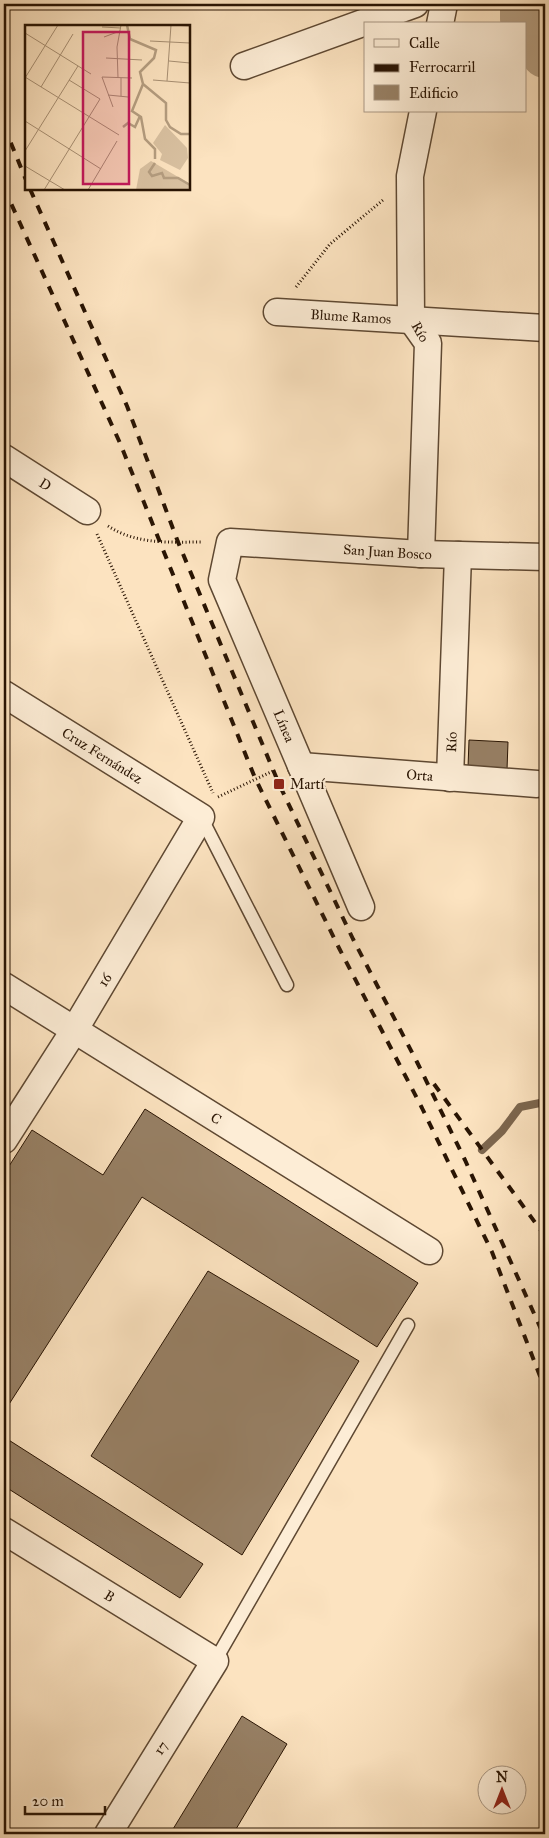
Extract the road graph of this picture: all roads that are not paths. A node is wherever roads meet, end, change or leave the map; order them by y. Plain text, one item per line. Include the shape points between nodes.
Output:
1 (415, 4) edge
2 (444, 4) edge
3 (364, 22) edge
4 (365, 22) edge
5 (440, 22) edge
6 (244, 66) dead end
7 (423, 112) edge
8 (277, 312) road end
9 (411, 319) junction
10 (545, 328) edge
11 (4, 458) edge
12 (87, 511) road end
13 (230, 542) joint
14 (421, 554) junction
15 (458, 556) junction
16 (545, 557) edge
17 (4, 694) edge
18 (301, 766) junction
19 (450, 778) junction
20 (537, 784) dead end
21 (201, 817) junction
22 (361, 907) dead end
23 (4, 986) edge
24 (287, 986) dead end
25 (75, 1029) junction
26 (4, 1140) edge
27 (429, 1251) dead end
28 (408, 1325) dead end
29 (4, 1531) edge
30 (215, 1662) junction
31 (108, 1834) edge

1 - 4 street
2 - 5 street
3 - 6 street
7 - 9 street, Río via 410,176
8 - 9 street, Blume Ramos
9 - 10 street, Blume Ramos
9 - 14 street, Río via 428,343
11 - 12 street, D
13 - 14 street, San Juan Bosco
13 - 18 street, Línea via 222,580
14 - 15 street, San Juan Bosco
15 - 16 street, San Juan Bosco
15 - 19 street, Río
17 - 21 street, Cruz Fernández
18 - 19 street, Orta
18 - 22 street, Línea
19 - 20 street, Orta
21 - 24 lane
21 - 25 street, 16
23 - 25 street, C
25 - 26 street, 16
25 - 27 street, C
28 - 30 lane
29 - 30 street, B
30 - 31 street, 17

